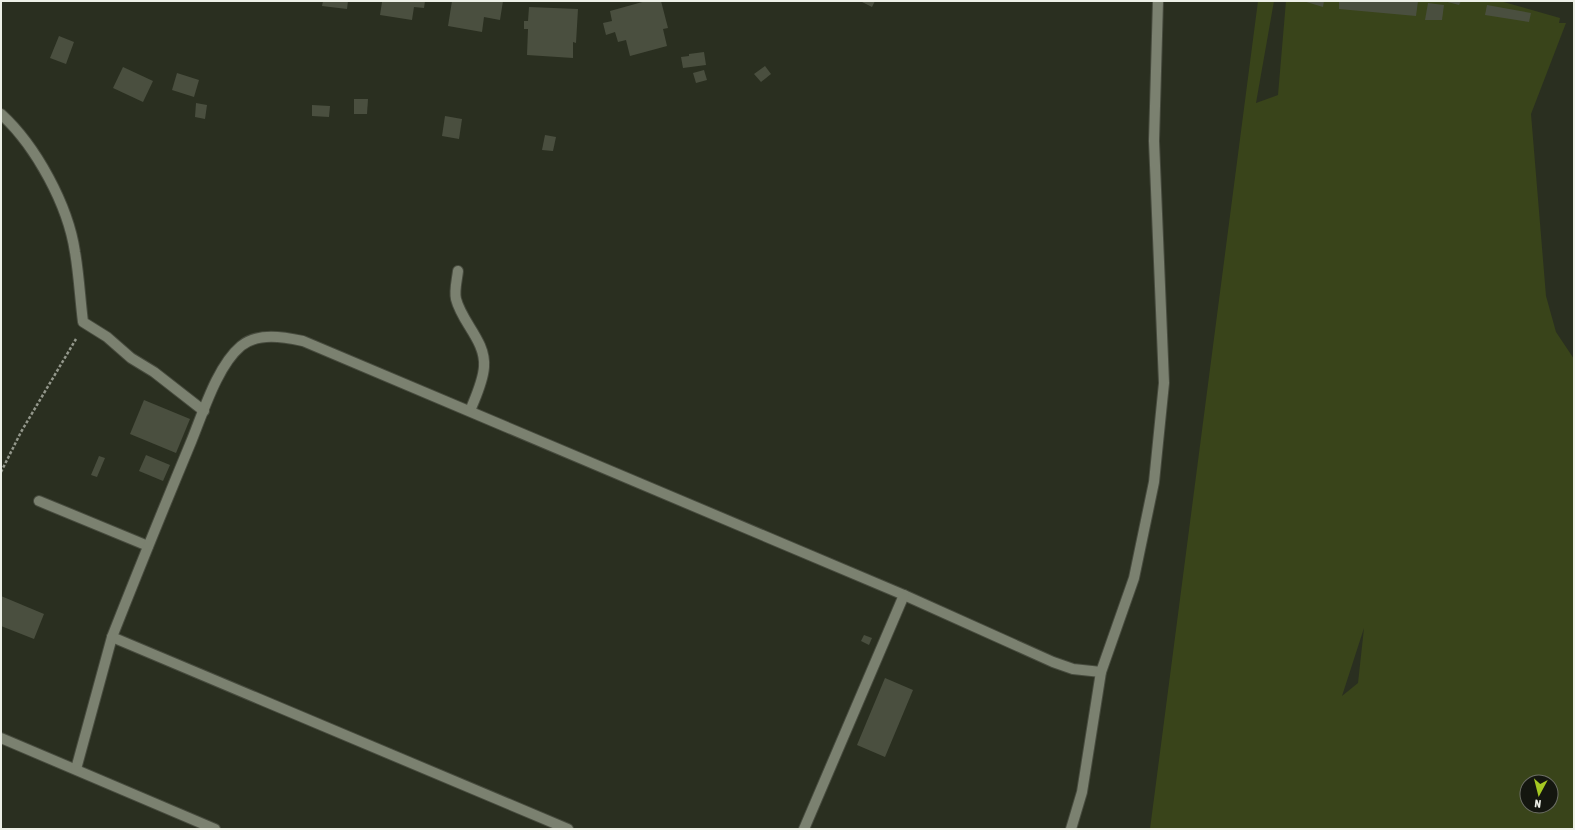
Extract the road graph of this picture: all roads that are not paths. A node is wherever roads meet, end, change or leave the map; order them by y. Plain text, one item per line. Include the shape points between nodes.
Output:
1 (1158, 1) edge
2 (1, 114) edge
3 (458, 271) dead end
4 (204, 411) junction
5 (470, 411) junction
6 (39, 501) dead end
7 (148, 546) junction
8 (904, 595) junction
9 (112, 636) junction
10 (1101, 672) junction
11 (1, 738) edge
12 (76, 769) junction
13 (215, 829) edge
14 (568, 829) edge
15 (804, 829) edge
16 (1071, 829) edge

1 - 10 lane via 1154,141 1164,383 1154,482 1135,570
2 - 4 lane via 10,122 44,169 62,204 75,251 83,322 107,337 131,358 154,372
3 - 5 lane via 455,297 484,357 482,379
4 - 5 lane via 233,353 243,344 270,336 303,341
4 - 7 lane
5 - 8 lane
6 - 7 lane
7 - 9 lane
8 - 10 lane via 1053,662 1073,669
8 - 15 lane
9 - 12 lane
9 - 14 lane
10 - 16 lane via 1082,792
11 - 12 lane
12 - 13 lane

